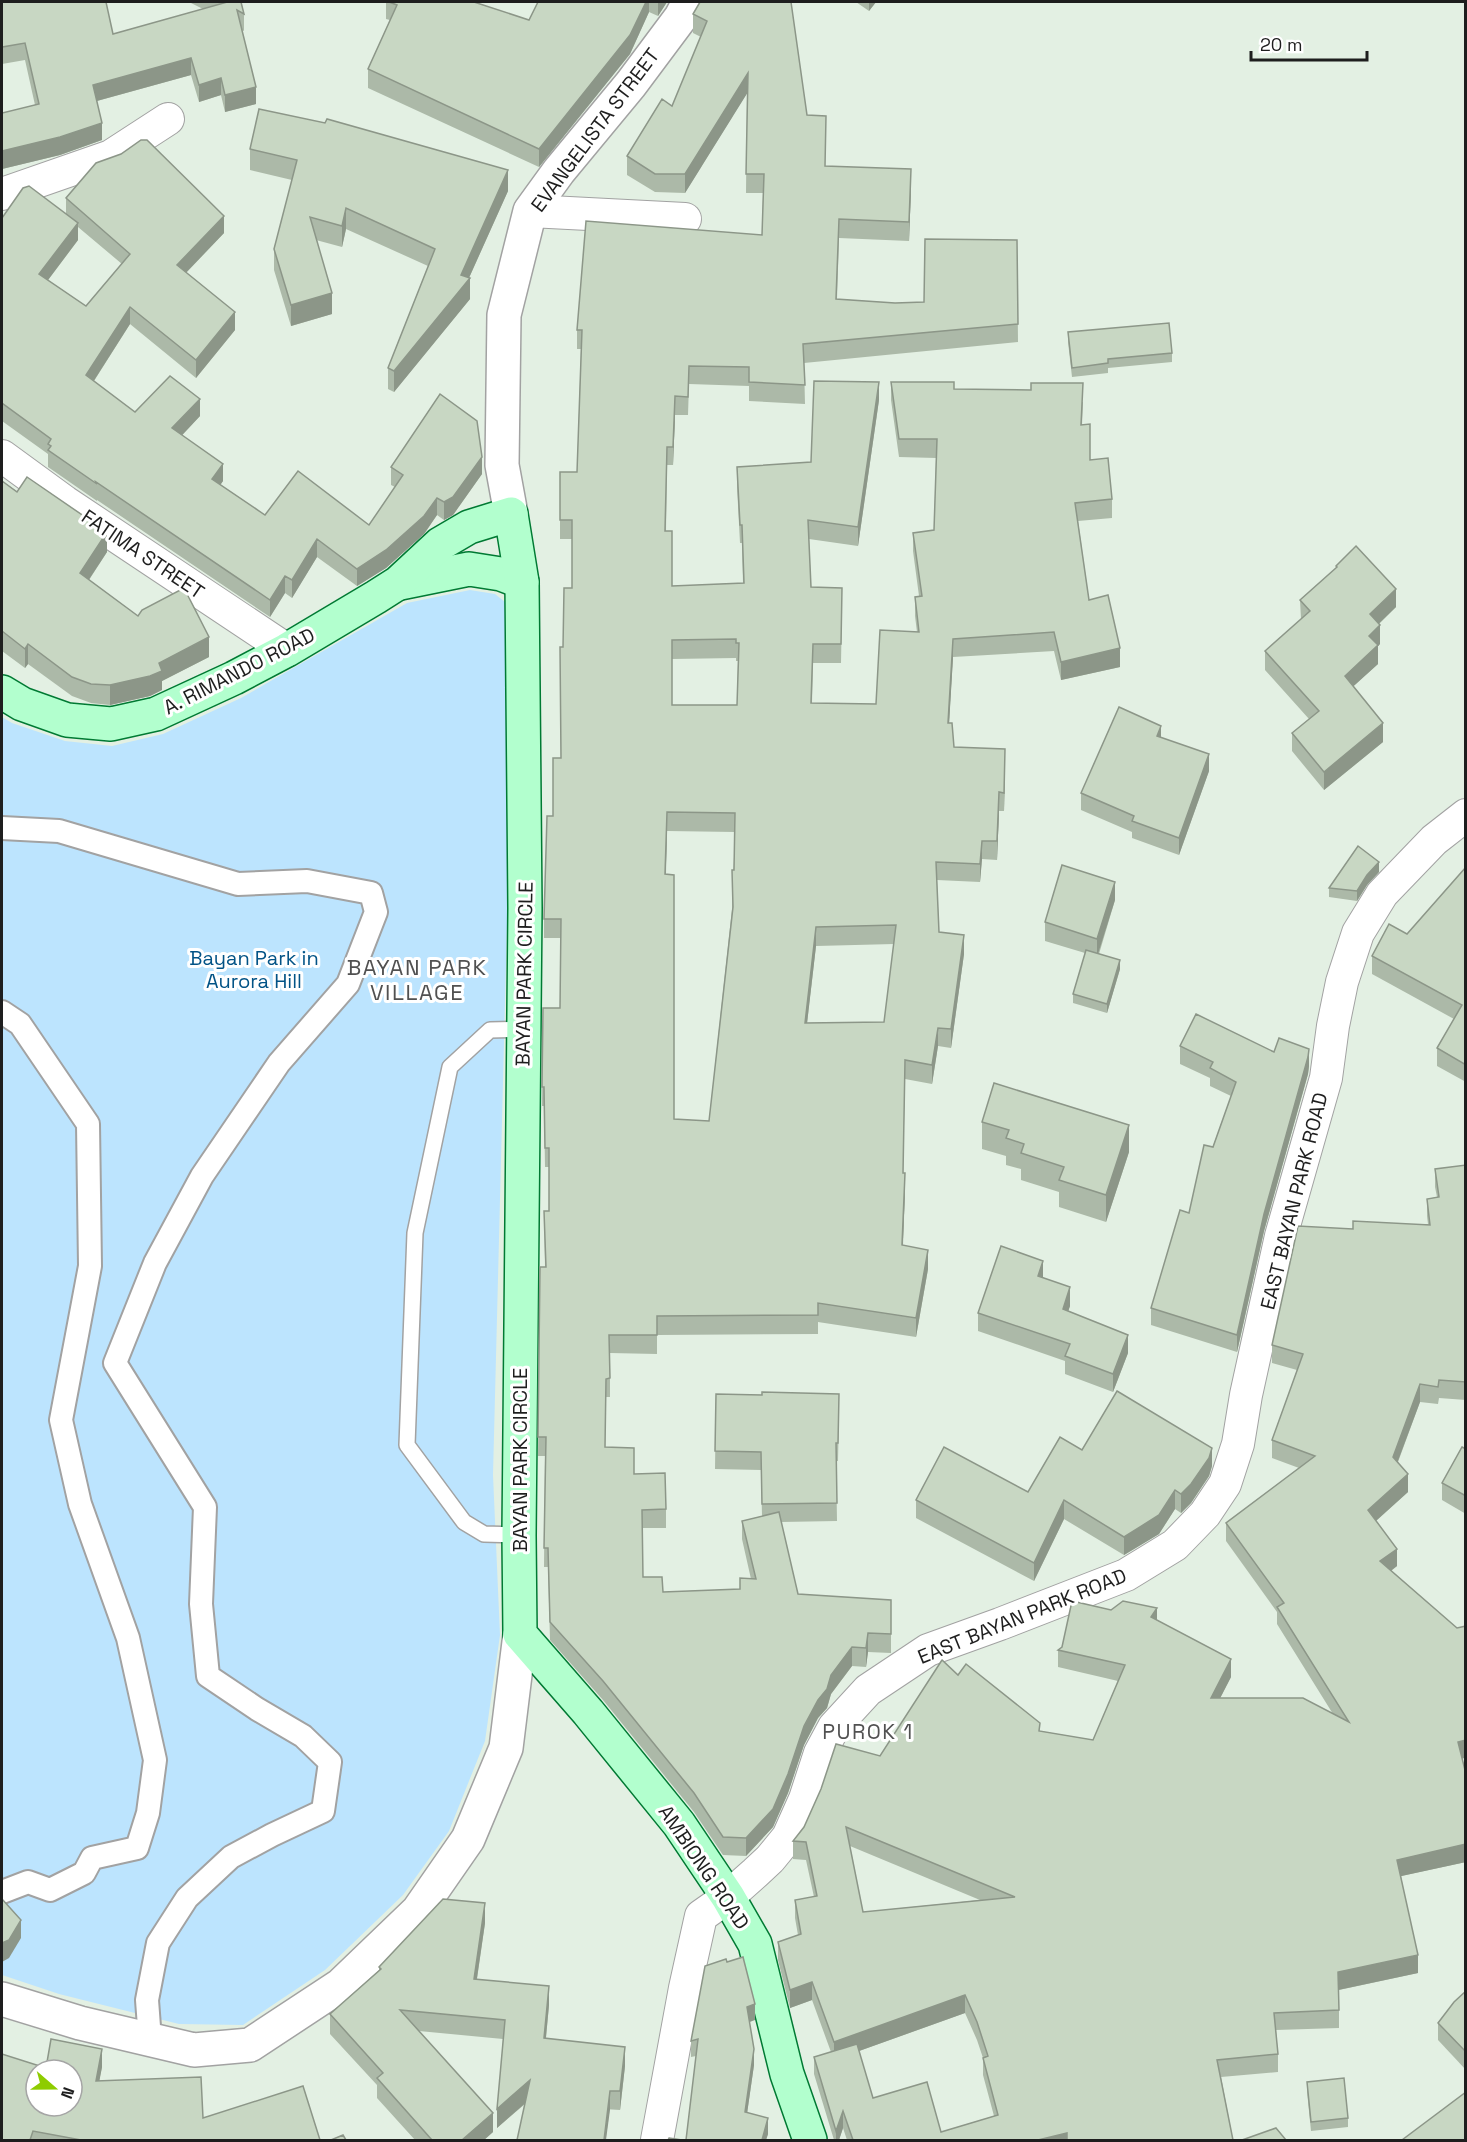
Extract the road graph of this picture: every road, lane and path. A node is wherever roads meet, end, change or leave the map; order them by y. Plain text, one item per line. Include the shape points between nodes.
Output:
1 (689, 2) edge
2 (168, 118) dead end
3 (2, 194) edge
4 (530, 211) junction
5 (685, 219) dead end
6 (2, 456) edge
7 (511, 514) junction
8 (522, 582) junction
9 (398, 583) junction
10 (287, 650) junction
11 (2, 692) edge
12 (1466, 815) edge
13 (2, 828) edge
14 (2, 1012) edge
15 (523, 1029) junction
16 (519, 1535) junction
17 (520, 1634) junction
18 (2, 1892) edge
19 (728, 1897) junction
20 (2, 1999) edge
21 (150, 2040) junction
22 (657, 2140) edge
23 (810, 2140) edge

1 - 4 street, EVANGELISTA STREET via 631,84
2 - 3 street via 111,156
4 - 5 street
4 - 7 street, EVANGELISTA STREET via 504,315 502,465
6 - 10 street, FATIMA STREET via 64,502
7 - 8 main road, BAYAN PARK CIRCLE
7 - 9 main road, A. RIMANDO ROAD via 469,527 440,543
8 - 9 main road, A. RIMANDO ROAD via 468,569
8 - 15 main road, BAYAN PARK CIRCLE
9 - 10 main road, A. RIMANDO ROAD
10 - 11 main road, A. RIMANDO ROAD via 156,714 111,724 67,720 22,704
12 - 19 street, EAST BAYAN PARK ROAD via 1434,840 1382,894 1358,933 1340,993 1326,1078 1281,1236 1238,1444 1225,1484 1205,1514 1175,1545 1126,1575 928,1650 868,1690 834,1727 788,1837
13 - 21 street via 59,831 238,884 307,881 371,893 376,912 348,984 279,1064 202,1176 155,1263 114,1363 205,1507 201,1604 208,1676 303,1736 330,1762 323,1811 231,1857 181,1907 158,1943 147,2000
14 - 18 street via 20,1024 88,1124 90,1266 61,1419 80,1504 128,1638 155,1760 148,1813 137,1848 92,1858 84,1873 50,1890 28,1882
15 - 16 main road, BAYAN PARK CIRCLE
15 - 16 lane via 490,1030 450,1067 415,1233 407,1446 464,1522 484,1534
16 - 17 main road, BAYAN PARK CIRCLE
17 - 19 main road, AMBIONG ROAD via 678,1824
17 - 21 street, BAYAN PARK CIRCLE via 506,1748 468,1839 418,1911 341,1985 250,2045 194,2050
19 - 22 street, EAST BAYAN PARK ROAD via 701,1916
19 - 23 main road, AMBIONG ROAD via 755,1944 787,2074
20 - 21 street, BAYAN PARK CIRCLE

